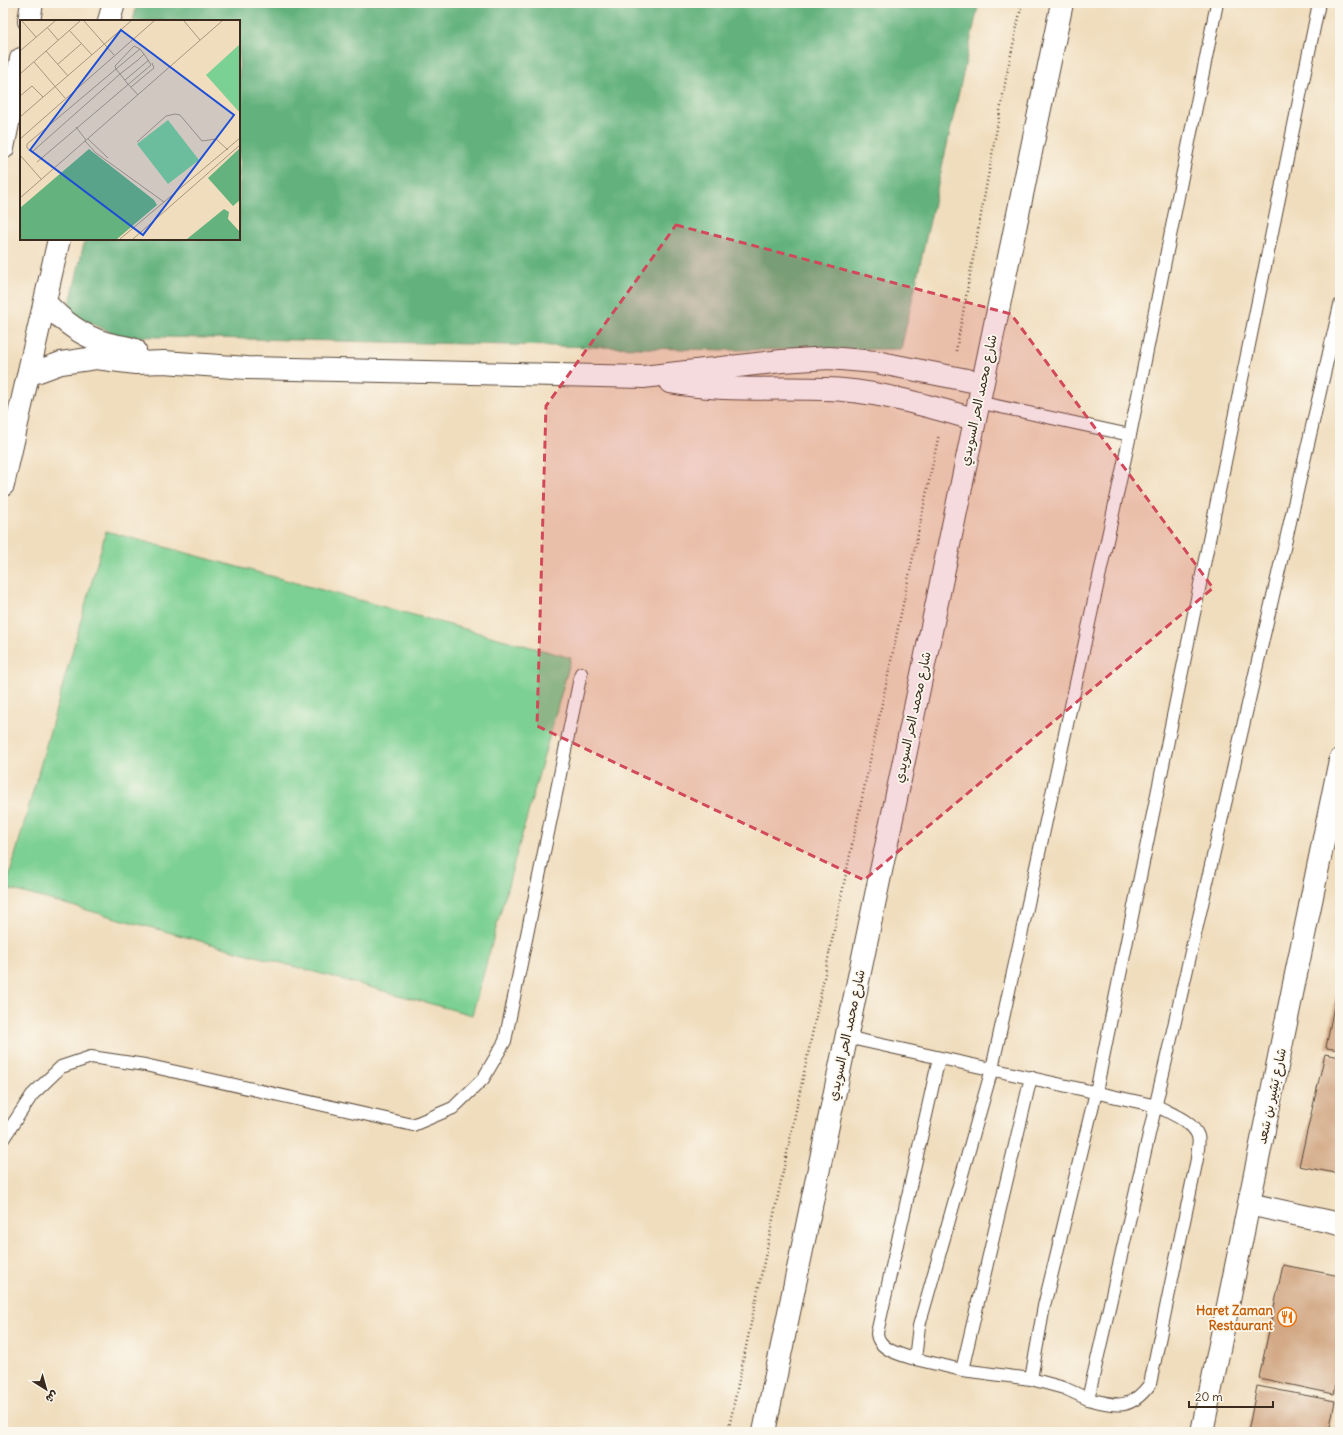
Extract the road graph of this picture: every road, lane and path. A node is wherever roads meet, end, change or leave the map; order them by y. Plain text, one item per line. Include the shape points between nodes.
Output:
1 (32, 3) edge
2 (114, 3) edge
3 (1022, 3) edge
4 (1062, 3) edge
5 (1217, 3) edge
6 (1319, 3) edge
7 (29, 20) edge
8 (109, 20) edge
9 (20, 64) edge
10 (3, 148) edge
11 (59, 240) edge
12 (45, 302) junction
13 (1340, 305) edge
14 (164, 362) junction
15 (876, 362) junction
16 (28, 375) junction
17 (643, 377) junction
18 (951, 377) junction
19 (870, 393) junction
20 (978, 401) junction
21 (944, 410) junction
22 (1130, 435) junction
23 (3, 485) edge
24 (581, 673) dead end
25 (1340, 760) edge
26 (846, 1037) junction
27 (939, 1058) junction
28 (992, 1069) junction
29 (1031, 1077) junction
30 (1096, 1092) junction
31 (1157, 1106) junction
32 (3, 1139) edge
33 (1249, 1204) junction
34 (1340, 1224) edge
35 (915, 1359) junction
36 (962, 1370) junction
37 (1031, 1379) junction
38 (1088, 1399) junction
39 (728, 1432) edge
40 (764, 1432) edge
41 (1202, 1432) edge

1 - 7 street
2 - 8 street
3 - 18 path
4 - 20 street, شارع محمد الحر السويدي
5 - 22 lane
6 - 30 lane
9 - 10 street
11 - 12 street
12 - 14 street via 66,323 92,339 131,348
12 - 16 street
13 - 31 lane
14 - 16 street via 79,359
14 - 17 street via 247,368
15 - 17 street via 806,359
15 - 18 street
15 - 19 street
16 - 23 street
17 - 19 street via 711,387
18 - 20 street
19 - 21 street
20 - 21 street
20 - 22 lane
20 - 26 street, شارع محمد الحر السويدي
21 - 39 path
22 - 28 lane
24 - 32 lane via 506,1041 483,1079 453,1108 413,1125 145,1065 91,1057 61,1067 32,1095
25 - 33 street, شارع بَشِير بن سَعد
26 - 27 lane
26 - 40 street, شارع محمد الحر السويدي
27 - 28 lane
27 - 35 lane via 877,1333 881,1344 894,1352
28 - 29 lane
28 - 35 lane via 919,1326
29 - 30 lane
29 - 36 lane
30 - 31 lane
30 - 37 lane via 1044,1306
31 - 38 lane
31 - 38 lane via 1184,1121 1198,1137 1197,1159 1150,1384 1141,1397 1130,1403 1113,1405
33 - 34 street
33 - 41 street, شارع بَشِير بن سَعد
35 - 36 lane
36 - 37 lane
37 - 38 lane via 1064,1388

